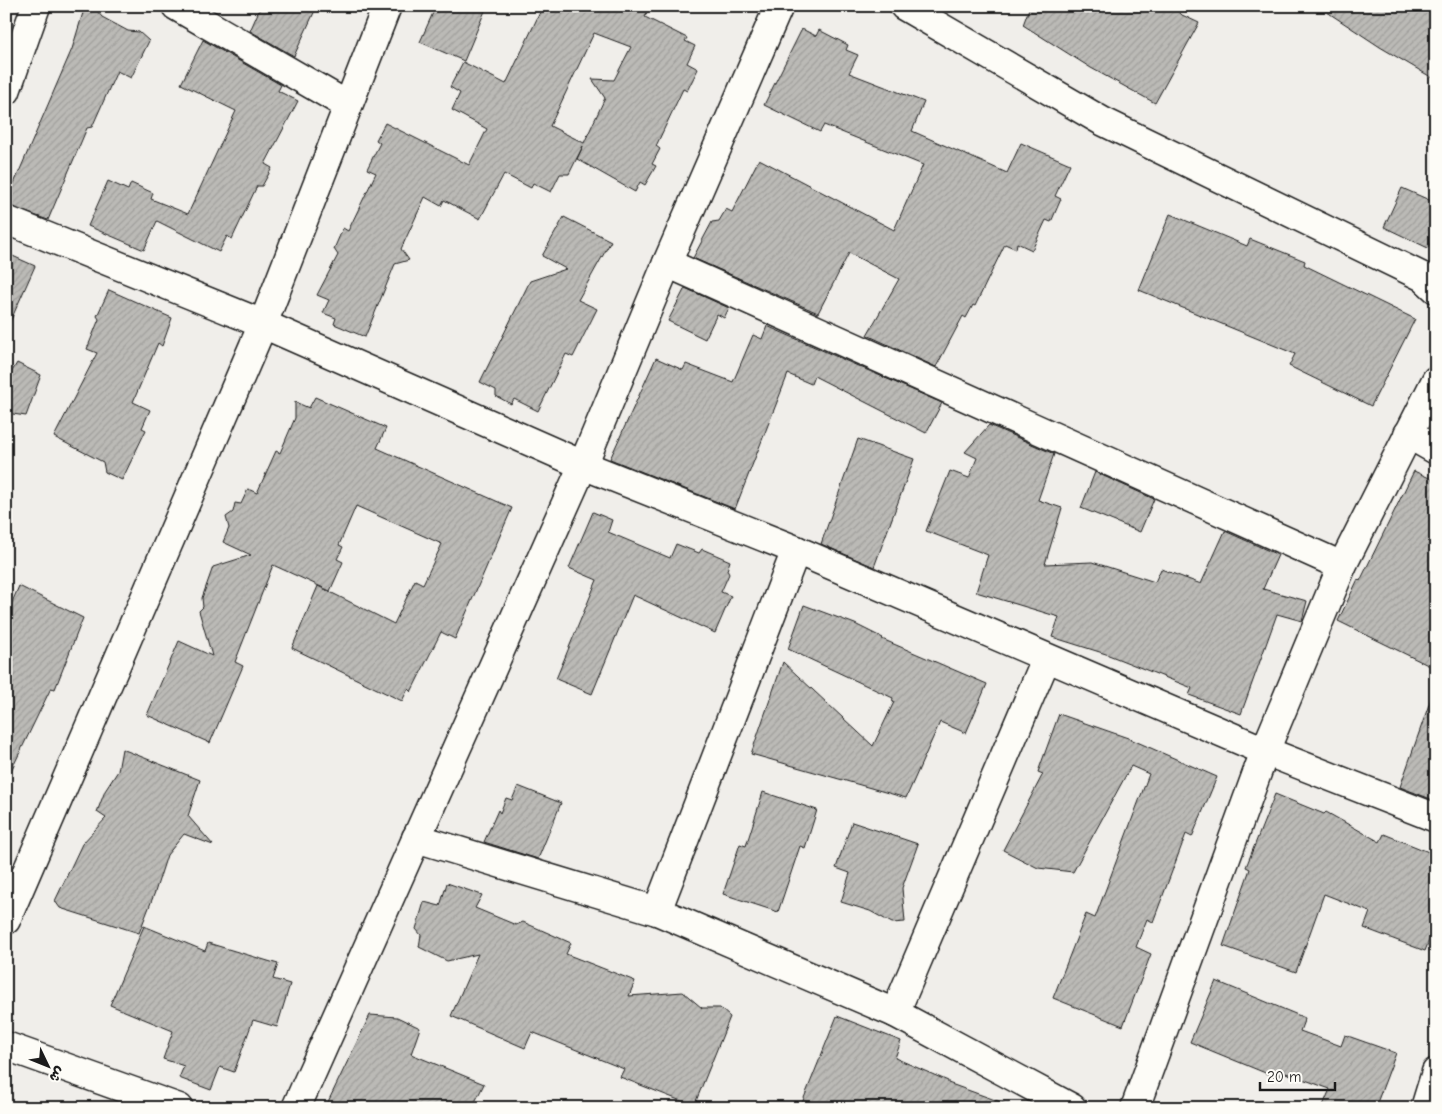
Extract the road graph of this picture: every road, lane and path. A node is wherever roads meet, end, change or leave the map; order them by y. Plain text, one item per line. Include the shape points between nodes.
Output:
1 (36, 6) edge
2 (176, 6) edge
3 (387, 6) edge
4 (780, 6) edge
5 (904, 6) edge
6 (6, 91) edge
7 (348, 105) junction
8 (6, 220) edge
9 (667, 263) junction
10 (1436, 289) edge
11 (262, 324) junction
12 (1436, 380) edge
13 (1408, 434) junction
14 (1436, 450) edge
15 (583, 464) junction
16 (796, 550) junction
17 (1342, 566) junction
18 (1046, 659) junction
19 (1265, 751) junction
20 (1436, 818) edge
21 (416, 838) junction
22 (657, 911) junction
23 (6, 920) edge
24 (895, 1013) junction
25 (6, 1046) edge
26 (1436, 1072) edge
27 (179, 1108) edge
28 (296, 1108) edge
29 (1072, 1108) edge
30 (1135, 1108) edge
31 (1425, 1108) edge

1 - 6 street
2 - 7 street
3 - 7 street
4 - 9 street
5 - 10 street via 1102,121 1414,272
7 - 11 street
8 - 11 street
9 - 15 street
9 - 17 street
11 - 15 street
11 - 23 street
12 - 13 street
13 - 14 street
13 - 17 street
15 - 16 street
15 - 21 street
16 - 18 street
16 - 22 street
17 - 19 street
18 - 19 street
18 - 24 street
19 - 20 street
19 - 30 street
21 - 22 street
21 - 28 street
22 - 24 street
24 - 29 street
25 - 27 street
26 - 31 street

